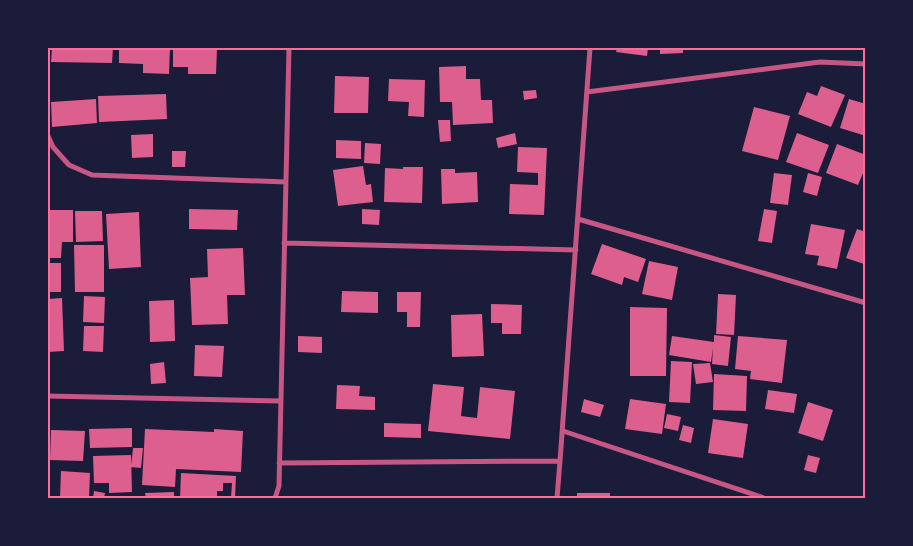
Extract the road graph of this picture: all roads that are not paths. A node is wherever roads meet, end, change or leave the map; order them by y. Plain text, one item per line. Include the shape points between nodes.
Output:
1 (289, 48) edge
2 (590, 48) edge
3 (866, 64) edge
4 (587, 92) junction
5 (48, 136) edge
6 (286, 182) junction
7 (578, 219) junction
8 (284, 244) junction
9 (576, 250) junction
10 (866, 303) edge
11 (48, 396) edge
12 (281, 401) junction
13 (563, 431) junction
14 (560, 462) junction
15 (279, 463) junction
16 (275, 498) edge
17 (558, 498) edge
18 (764, 498) edge

1 - 6 street
2 - 4 street
3 - 4 street via 820,62
4 - 7 street
5 - 6 street via 69,165 92,175
6 - 8 street
7 - 9 street
7 - 10 street
8 - 9 street
8 - 12 street
9 - 13 street
11 - 12 street
12 - 15 street
13 - 14 street
13 - 18 street
14 - 15 street
14 - 17 street
15 - 16 street via 279,486

